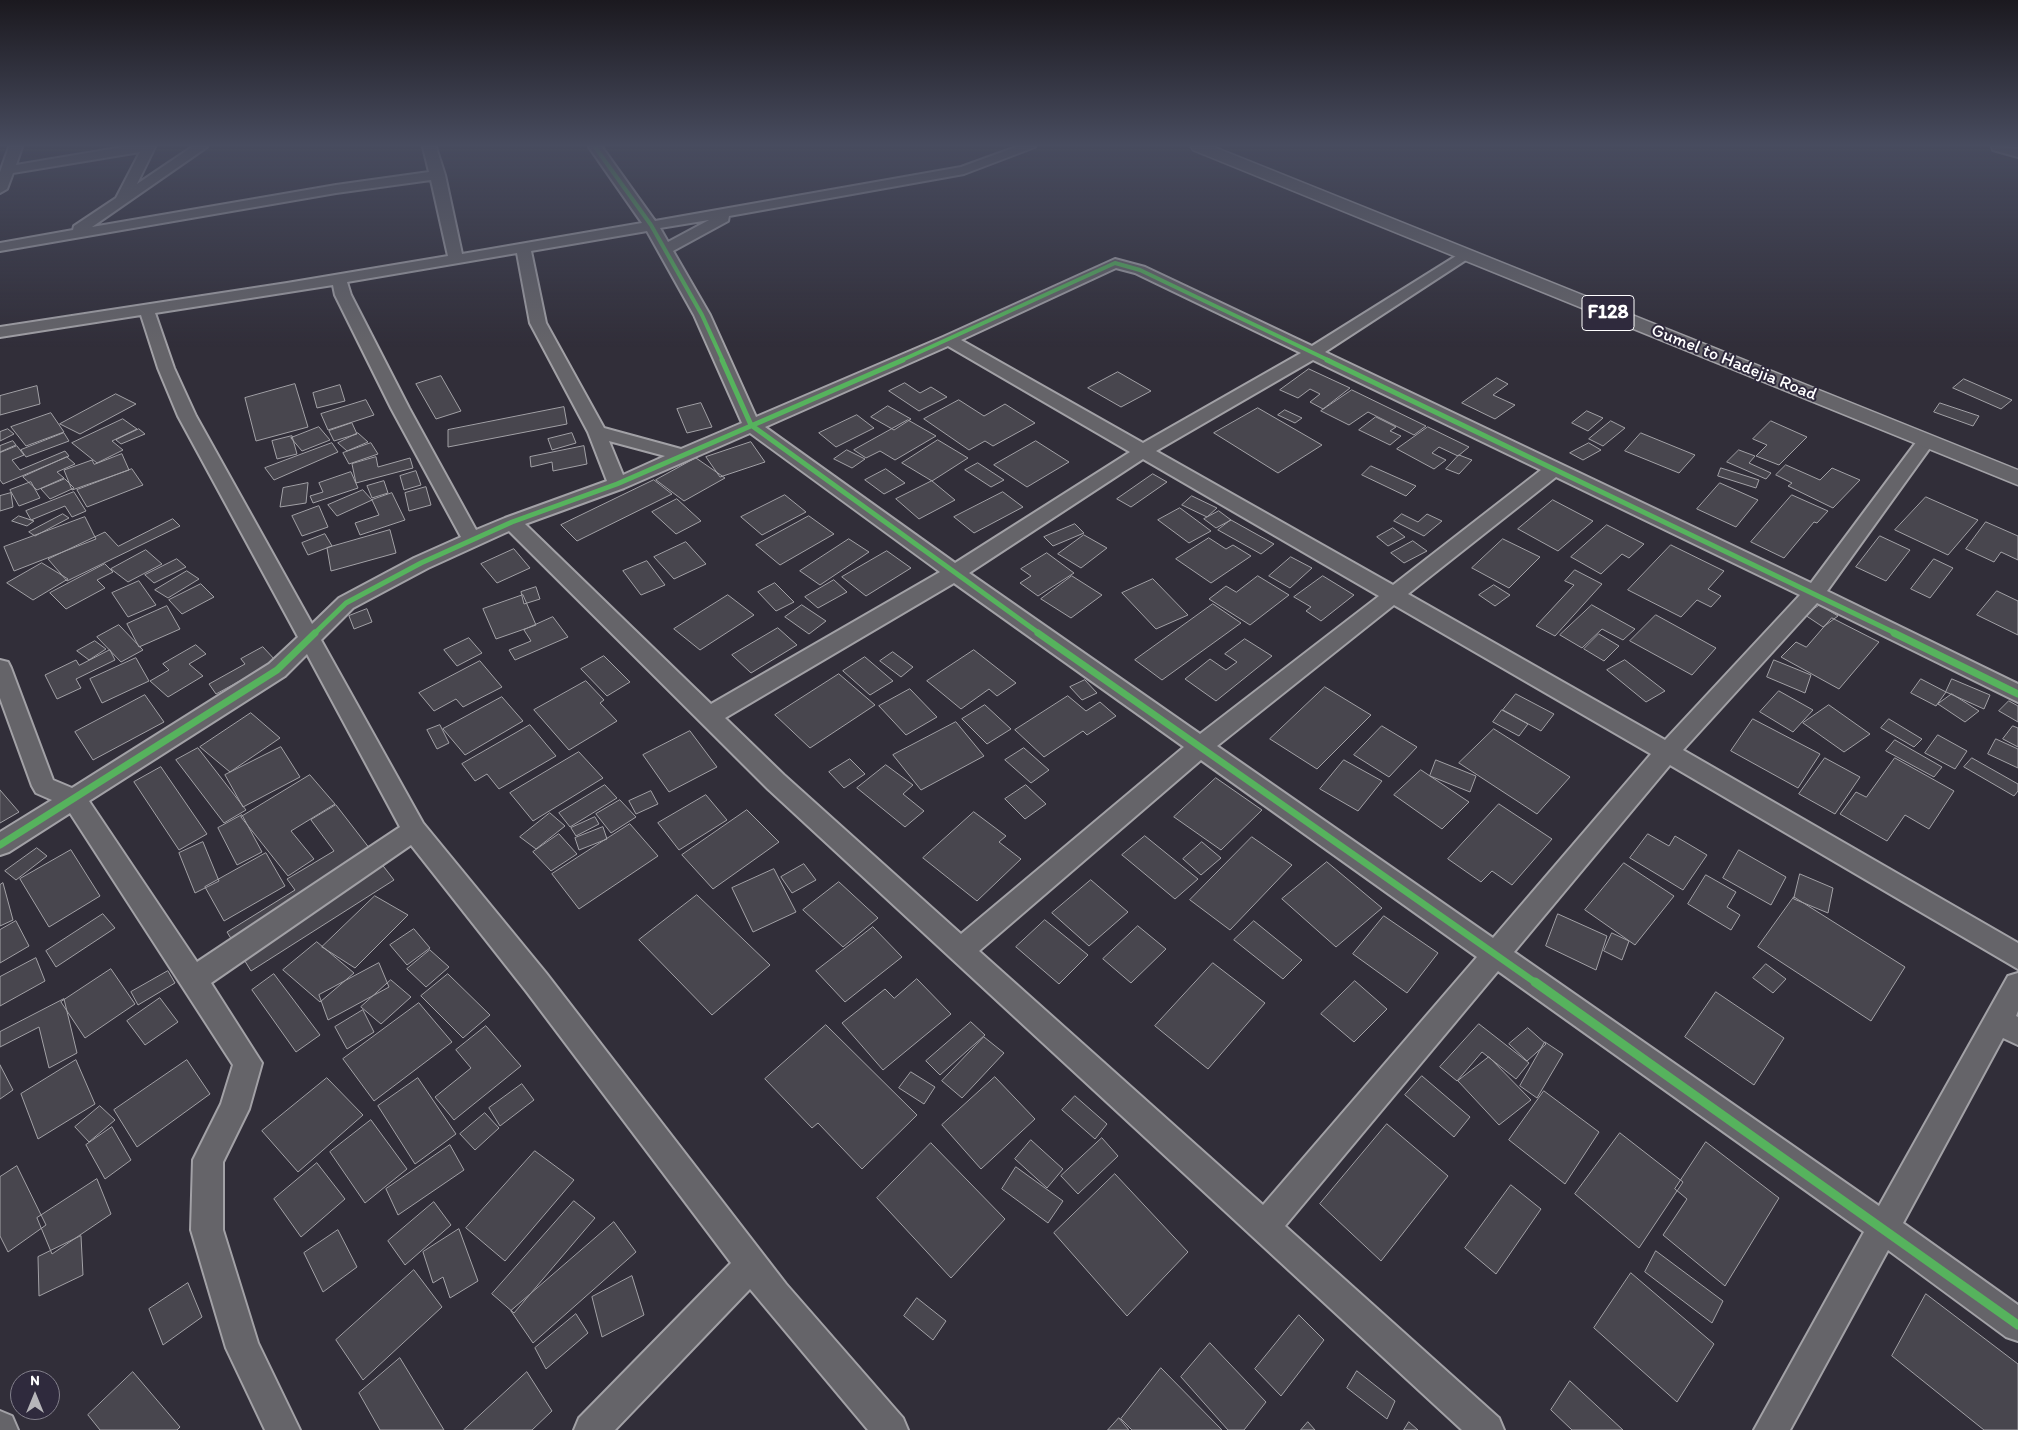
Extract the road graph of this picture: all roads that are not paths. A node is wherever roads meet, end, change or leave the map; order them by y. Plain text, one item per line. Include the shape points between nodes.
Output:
1 (101, 214) edge
2 (115, 214) edge
3 (191, 214) edge
4 (445, 214) edge
5 (643, 214) edge
6 (718, 214) edge
7 (733, 214) edge
8 (1361, 214) edge
9 (651, 225) junction
10 (108, 228) junction
11 (71, 234) junction
12 (0, 247) edge
13 (523, 247) junction
14 (665, 250) junction
15 (1464, 256) junction
16 (456, 258) junction
17 (339, 279) junction
18 (148, 311) junction
19 (0, 332) edge
20 (949, 340) junction
21 (1313, 353) junction
22 (751, 425) junction
23 (597, 432) junction
24 (1926, 441) junction
25 (1143, 452) junction
26 (681, 455) junction
27 (1554, 469) junction
28 (2018, 478) edge
29 (617, 484) junction
30 (512, 522) junction
31 (472, 540) junction
32 (955, 573) junction
33 (1814, 594) junction
34 (1393, 595) junction
35 (309, 640) junction
36 (0, 668) edge
37 (2018, 694) edge
38 (710, 716) junction
39 (1200, 747) junction
40 (1667, 752) junction
41 (74, 799) junction
42 (414, 830) junction
43 (0, 845) edge
44 (961, 950) junction
45 (1496, 954) junction
46 (2018, 957) edge
47 (193, 980) junction
48 (2018, 985) edge
49 (2008, 1026) edge
50 (1265, 1226) junction
51 (1884, 1228) junction
52 (751, 1265) junction
53 (2018, 1325) edge
54 (283, 1430) edge
55 (590, 1430) edge
56 (891, 1430) edge
57 (1487, 1430) edge
58 (1771, 1430) edge

1 - 11 street
2 - 10 street
3 - 10 street
4 - 16 street
5 - 9 street
6 - 9 street
7 - 14 street
8 - 15 main road, Gumel to Hadejia Road / F128
9 - 13 street
9 - 14 street
10 - 11 street
11 - 12 street
13 - 16 street
13 - 23 street via 538,323
14 - 22 street via 702,315
15 - 21 street
15 - 24 main road, Gumel to Hadejia Road / F128
16 - 17 street
17 - 18 street
17 - 31 street via 343,295 400,408
18 - 19 street
18 - 35 street via 166,368 187,416
20 - 21 street via 1115,263 1140,270
20 - 22 street
20 - 25 street
21 - 25 street
21 - 27 street
22 - 26 street
22 - 32 street
23 - 26 street
23 - 29 street
24 - 28 main road, Gumel to Hadejia Road / F128
24 - 33 street
25 - 32 street
25 - 34 street
26 - 29 street
27 - 33 street
27 - 34 street
29 - 30 street
30 - 31 street
30 - 38 street
31 - 35 street via 346,603
32 - 38 street
32 - 39 street
33 - 37 street
33 - 40 street
34 - 39 street
34 - 40 street
35 - 41 street via 277,670
35 - 42 street
36 - 41 street via 44,786
38 - 44 street via 776,782
39 - 44 street
39 - 45 street
40 - 45 street
40 - 46 street
41 - 43 street
41 - 47 street
42 - 47 street
42 - 52 street via 536,982
44 - 50 street
45 - 50 street
45 - 51 street
47 - 54 street via 248,1063 234,1109 208,1160 207,1230 243,1348
48 - 49 street
49 - 51 street
50 - 57 street
51 - 53 street
51 - 58 street
52 - 55 street
52 - 56 street

